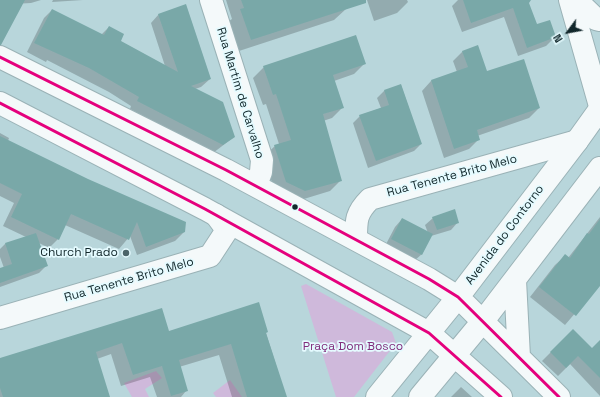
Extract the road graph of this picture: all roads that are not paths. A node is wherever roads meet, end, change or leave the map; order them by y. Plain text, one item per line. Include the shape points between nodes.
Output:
1 (211, 0) edge
2 (570, 0) edge
3 (576, 0) edge
4 (600, 20) edge
5 (0, 57) edge
6 (0, 103) edge
7 (600, 107) edge
8 (577, 142) junction
9 (600, 168) edge
10 (256, 185) junction
11 (216, 215) junction
12 (356, 239) junction
13 (515, 280) junction
14 (458, 297) junction
15 (0, 318) edge
16 (483, 321) junction
17 (429, 333) junction
18 (456, 355) junction
19 (519, 357) junction
20 (377, 397) edge
21 (420, 397) edge
22 (501, 397) edge
23 (560, 397) edge

1 - 10 main road, Rua Martim de Carvalho via 262,160
2 - 7 main road
3 - 4 main road
5 - 10 main road
6 - 11 main road
7 - 8 main road, Avenida do Contorno
8 - 12 main road, Rua Tenente Brito Melo via 370,199 360,209 356,222
8 - 14 main road, Avenida do Contorno
9 - 13 main road
10 - 12 main road
11 - 15 main road, Rua Tenente Brito Melo via 226,230 215,252 210,256
11 - 17 main road
12 - 14 main road
13 - 16 main road
13 - 19 main road
14 - 16 main road
14 - 17 main road, Avenida do Contorno
16 - 18 main road
16 - 19 main road
17 - 18 main road
17 - 20 main road, Avenida do Contorno
18 - 21 main road
18 - 22 main road
19 - 23 main road

